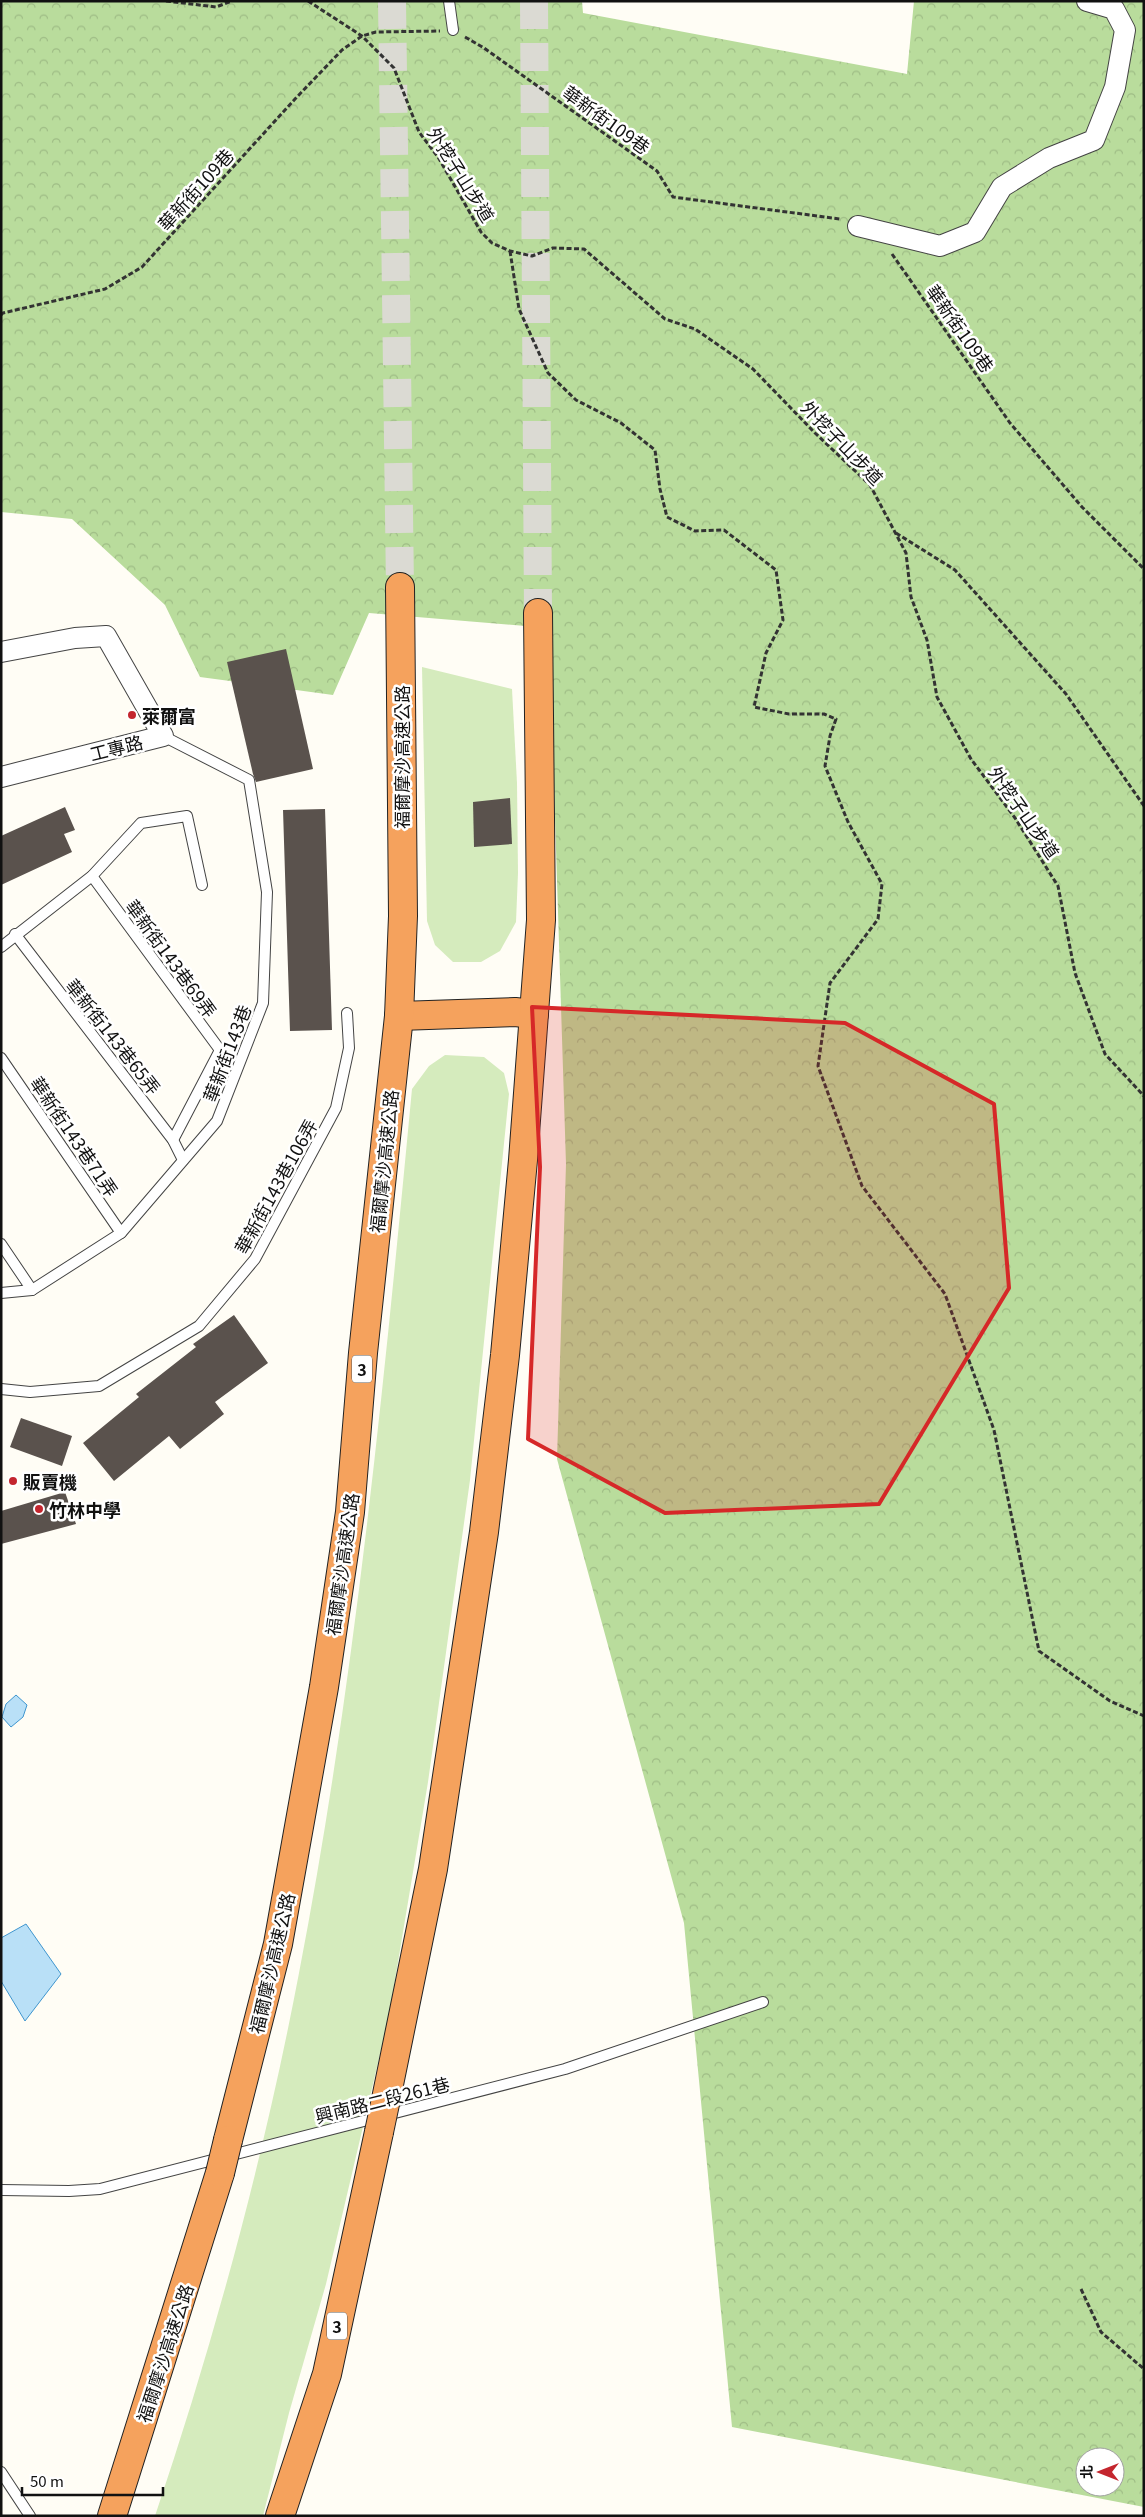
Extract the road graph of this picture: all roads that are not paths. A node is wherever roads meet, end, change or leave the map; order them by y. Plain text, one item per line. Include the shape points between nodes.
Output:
1 (449, 1) edge
2 (1087, 1) edge
3 (452, 30) road end
4 (858, 226) road end
5 (400, 587) tunnel mouth
6 (538, 613) tunnel mouth
7 (1, 652) edge
8 (163, 736) junction
9 (1, 777) edge
10 (92, 876) junction
11 (202, 885) dead end
12 (15, 934) junction
13 (1, 947) edge
14 (347, 1013) dead end
15 (534, 1014) junction
16 (399, 1016) junction
17 (1, 1058) edge
18 (173, 1140) junction
19 (183, 1160) junction
20 (121, 1233) junction
21 (1, 1244) edge
22 (32, 1290) junction
23 (1, 1292) edge
24 (1, 1389) edge
25 (763, 2002) dead end
26 (1, 2190) edge
27 (1, 2472) edge
28 (30, 2516) edge
29 (112, 2516) edge
30 (280, 2516) edge

1 - 3 lane
2 - 4 street via 1114,9 1125,30 1116,87 1094,140 1049,158 1002,187 975,232 940,246
5 - 16 highway, 福爾摩沙高速公路 / 3 via 403,916
6 - 15 highway, 3 via 541,920
7 - 8 street, 工專路 via 75,638 106,636
8 - 9 street, 工專路
8 - 19 lane, 華新街143巷 via 249,780 267,892 264,1003 217,1121
10 - 11 lane via 141,823 188,816
10 - 12 lane
10 - 18 lane, 華新街143巷69弄 via 220,1050
12 - 13 lane
12 - 18 lane, 華新街143巷65弄
14 - 24 lane, 華新街143巷106弄 via 349,1048 336,1108 255,1260 199,1326 99,1386 30,1392
15 - 16 highway
15 - 30 highway, 3, bridge via 506,1346 484,1532 433,1869 327,2374
16 - 29 highway, 福爾摩沙高速公路 / 3, bridge via 363,1353 350,1512 324,1687 278,1944 220,2173
17 - 20 lane, 華新街143巷71弄
18 - 19 lane, 華新街143巷65弄
19 - 20 lane, 華新街143巷
20 - 22 lane, 華新街143巷
21 - 22 lane
22 - 23 lane, 華新街143巷
25 - 26 lane, 興南路二段261巷 via 565,2068 100,2189
27 - 28 lane

